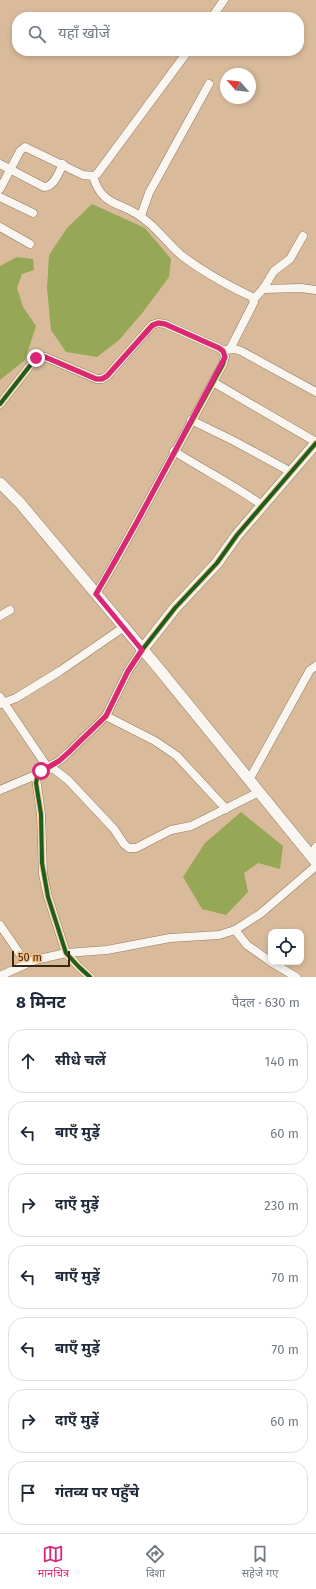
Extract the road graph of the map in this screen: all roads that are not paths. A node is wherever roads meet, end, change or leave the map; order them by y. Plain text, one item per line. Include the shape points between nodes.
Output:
1 (224, 0) edge
2 (216, 12) edge
3 (184, 56) edge
4 (209, 84) dead end
5 (0, 164) edge
6 (63, 164) junction
7 (10, 169) junction
8 (93, 176) junction
9 (0, 190) edge
10 (0, 197) edge
11 (33, 213) dead end
12 (140, 216) junction
13 (0, 228) edge
14 (303, 236) dead end
15 (30, 244) dead end
16 (263, 289) junction
17 (316, 290) edge
18 (254, 299) junction
19 (226, 350) junction
20 (213, 382) junction
21 (316, 392) edge
22 (0, 404) edge
23 (192, 420) junction
24 (316, 443) edge
25 (174, 451) junction
26 (292, 472) junction
27 (0, 483) edge
28 (263, 506) junction
29 (96, 594) junction
30 (10, 610) dead end
31 (0, 616) edge
32 (124, 627) junction
33 (142, 650) junction
34 (316, 666) edge
35 (1, 701) edge
36 (106, 716) junction
37 (48, 768) junction
38 (38, 774) junction
39 (249, 780) junction
40 (0, 790) edge
41 (259, 792) junction
42 (226, 809) junction
43 (314, 855) edge
44 (316, 866) edge
45 (0, 925) edge
46 (235, 930) junction
47 (66, 953) junction
48 (268, 960) edge
49 (26, 963) junction
50 (276, 965) edge
51 (0, 976) edge
52 (90, 977) edge
53 (296, 977) edge

1 - 2 street
3 - 8 street via 101,169
4 - 12 street via 149,193
5 - 7 street
6 - 7 street via 25,148 20,151
6 - 7 street via 48,187
6 - 8 street via 83,175
7 - 9 street
8 - 12 street via 99,192 104,197
10 - 11 street
12 - 18 street via 181,254
13 - 15 street
14 - 16 street via 290,259 274,271
16 - 17 street
16 - 18 street
18 - 19 street
19 - 20 street
19 - 21 street via 235,349 246,353
19 - 22 street via 158,323 152,326 102,379 96,379 40,356 31,363
20 - 23 street
20 - 24 street
23 - 25 street
23 - 26 street
24 - 26 main road
25 - 28 street
25 - 29 street
26 - 28 main road
27 - 29 main road via 20,503
28 - 33 main road
29 - 32 main road
30 - 31 street
32 - 33 main road
32 - 35 street via 16,698
33 - 36 street via 128,671
33 - 39 main road
34 - 39 street via 310,670
35 - 37 street
36 - 37 street via 68,753
36 - 42 street via 178,756
37 - 38 street
37 - 42 street via 68,780 129,848 136,848 171,830 192,826
38 - 40 street
38 - 47 street via 36,782 41,814 45,885
39 - 41 main road
41 - 42 street
41 - 43 main road
44 - 46 street via 260,914
45 - 49 street
46 - 47 street via 219,935 170,938 107,950
46 - 48 street via 247,945
47 - 49 street
47 - 52 street
49 - 51 street
50 - 53 street

